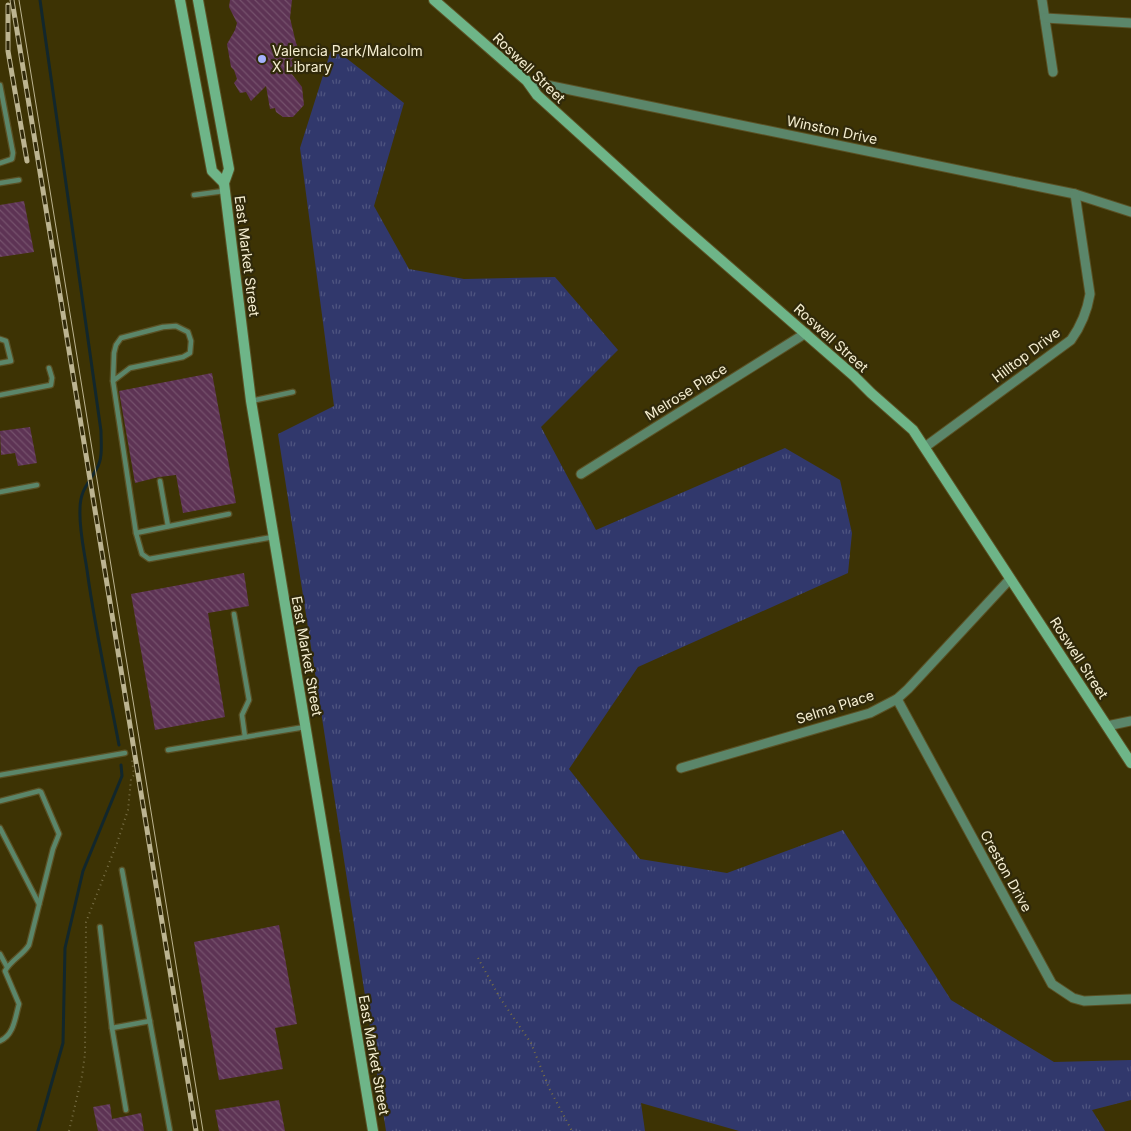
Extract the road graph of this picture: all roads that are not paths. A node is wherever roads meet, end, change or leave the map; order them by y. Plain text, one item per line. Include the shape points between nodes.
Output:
1 (180, 0) edge
2 (198, 0) edge
3 (434, 0) edge
4 (1042, 0) edge
5 (1045, 18) junction
6 (1131, 22) edge
7 (1053, 72) dead end
8 (527, 81) junction
9 (0, 85) edge
10 (0, 163) edge
11 (19, 180) dead end
12 (0, 183) edge
13 (225, 187) junction
14 (194, 194) dead end
15 (1075, 194) junction
16 (1131, 212) edge
17 (806, 333) junction
18 (0, 339) edge
19 (0, 363) edge
20 (49, 368) dead end
21 (113, 381) junction
22 (293, 392) dead end
23 (0, 394) edge
24 (251, 401) junction
25 (924, 447) junction
26 (581, 474) dead end
27 (160, 481) dead end
28 (37, 485) dead end
29 (0, 492) edge
30 (229, 514) dead end
31 (168, 526) junction
32 (136, 533) junction
33 (273, 537) junction
34 (1010, 580) junction
35 (234, 614) dead end
36 (897, 699) junction
37 (1131, 721) edge
38 (1107, 726) junction
39 (305, 727) junction
40 (245, 737) junction
41 (168, 750) dead end
42 (125, 753) dead end
43 (1131, 763) edge
44 (681, 768) dead end
45 (0, 775) edge
46 (0, 801) edge
47 (0, 828) edge
48 (122, 870) dead end
49 (39, 904) junction
50 (100, 927) dead end
51 (0, 954) edge
52 (7, 967) junction
53 (1131, 999) edge
54 (150, 1021) junction
55 (112, 1028) junction
56 (0, 1041) edge
57 (126, 1110) dead end
58 (170, 1131) edge
59 (373, 1131) edge

1 - 13 main road, East Market Street via 212,171
2 - 13 main road, East Market Street via 229,169
3 - 8 main road, Roswell Street
4 - 5 street
5 - 6 street
5 - 7 street
8 - 15 street, Winston Drive
8 - 17 main road, Roswell Street via 537,95 675,220
9 - 10 lane via 13,153 12,159
11 - 12 lane
13 - 14 lane
13 - 24 main road, East Market Street
15 - 16 street, Winston Drive
15 - 25 street, Hilltop Drive via 1090,294 1077,331 1071,340
17 - 25 main road, Roswell Street via 913,430
17 - 26 street, Melrose Place
18 - 19 lane via 6,341 11,361
20 - 23 lane via 52,385
21 - 21 lane via 130,368 190,353 188,332 176,326 163,327 121,338 114,353
21 - 32 lane
22 - 24 lane
24 - 33 main road, East Market Street
25 - 34 main road, Roswell Street
27 - 31 lane
28 - 29 lane
30 - 31 lane
31 - 32 lane
32 - 33 lane via 142,554 148,559
33 - 39 main road, East Market Street
34 - 36 street, Selma Place
34 - 38 main road, Roswell Street
35 - 40 lane via 249,700 242,715
36 - 44 street, Selma Place via 870,713
36 - 53 street, Creston Drive via 1052,984 1072,998 1084,1001
37 - 38 street
38 - 43 main road, Roswell Street
39 - 40 lane
39 - 59 main road, East Market Street
40 - 41 lane
42 - 45 lane
46 - 49 lane via 41,792 59,834
47 - 49 lane
48 - 54 lane
49 - 52 lane via 29,945
50 - 55 lane
51 - 52 lane
52 - 56 lane via 5,971 19,1004 10,1034
54 - 55 lane
54 - 58 lane
55 - 57 lane

